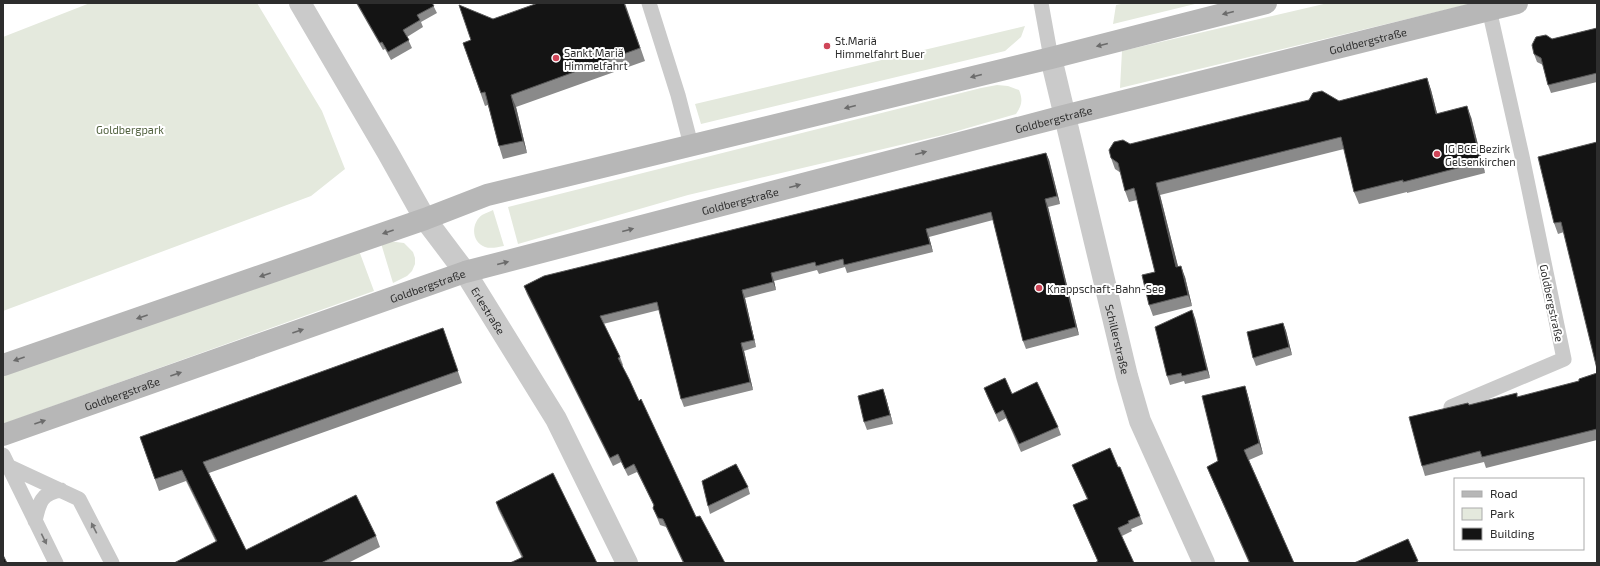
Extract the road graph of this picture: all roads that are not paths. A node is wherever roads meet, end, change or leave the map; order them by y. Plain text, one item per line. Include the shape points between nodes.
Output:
1 (300, 3) edge
2 (649, 3) edge
3 (1041, 3) edge
4 (1266, 3) edge
5 (1517, 3) edge
6 (1489, 10) junction
7 (1051, 58) junction
8 (1064, 116) junction
9 (691, 145) junction
10 (425, 219) junction
11 (465, 272) junction
12 (3, 365) edge
13 (1451, 407) edge
14 (3, 435) edge
15 (5, 461) edge
16 (61, 490) junction
17 (35, 521) junction
18 (56, 563) edge
19 (112, 563) edge
20 (628, 563) edge
21 (1204, 563) edge

1 - 10 street, Erlestraße
2 - 9 lane
3 - 7 lane
4 -> 7 street
5 - 6 street, Goldbergstraße
6 - 8 street, Goldbergstraße
6 - 13 lane, Goldbergstraße via 1564,359
7 - 8 street, Schillerstraße
7 -> 9 street
11 -> 8 street, Goldbergstraße
8 - 21 street, Schillerstraße via 1140,421
9 - 10 street via 487,195
10 - 11 street, Erlestraße
10 -> 12 street
14 -> 11 street, Goldbergstraße
11 - 20 street, Erlestraße via 556,419
15 - 16 lane
15 - 17 lane
16 - 17 lane via 48,493 42,499
19 -> 16 lane via 79,499
17 -> 18 lane

